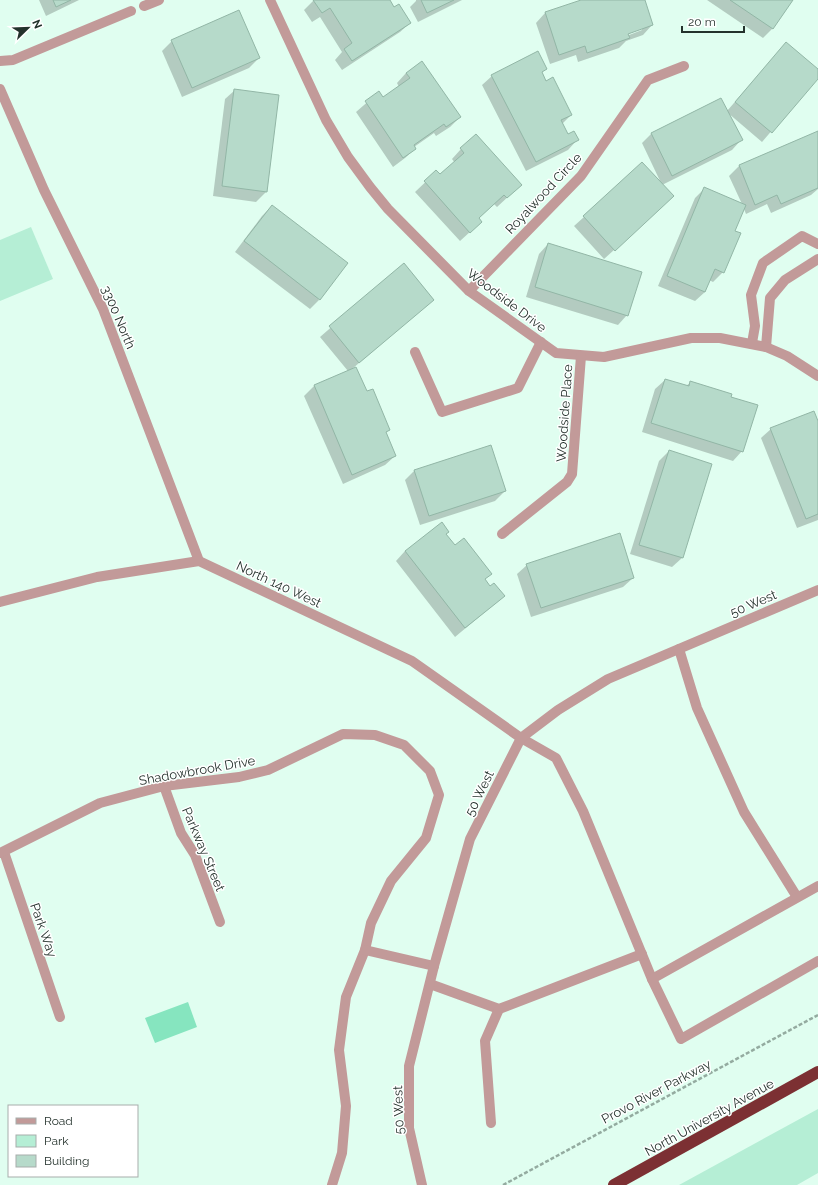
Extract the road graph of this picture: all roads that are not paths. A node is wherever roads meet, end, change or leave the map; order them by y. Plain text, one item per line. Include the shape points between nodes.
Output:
1 (159, 0) edge
2 (270, 0) edge
3 (144, 6) dead end
4 (132, 11) dead end
5 (0, 61) edge
6 (684, 66) dead end
7 (0, 89) edge
8 (818, 244) edge
9 (818, 259) edge
10 (469, 291) junction
11 (540, 342) junction
12 (752, 344) junction
13 (766, 347) junction
14 (415, 352) dead end
15 (581, 356) junction
16 (818, 376) edge
17 (502, 534) dead end
18 (199, 561) junction
19 (818, 590) edge
20 (0, 602) edge
21 (679, 649) junction
22 (520, 738) junction
23 (164, 786) junction
24 (2, 853) edge
25 (818, 886) edge
26 (797, 897) junction
27 (220, 922) dead end
28 (364, 950) junction
29 (642, 954) junction
30 (818, 961) edge
31 (434, 966) junction
32 (652, 979) junction
33 (430, 984) junction
34 (499, 1009) junction
35 (60, 1017) dead end
36 (818, 1072) edge
37 (491, 1123) dead end
38 (332, 1185) edge
39 (422, 1185) edge
40 (614, 1185) edge

1 - 3 street
2 - 10 street, Woodside Drive via 326,120 348,156 388,209
4 - 5 street via 14,60
6 - 10 street, Royalwood Circle via 648,80 581,176
7 - 18 street, 3300 North via 44,190 104,309
8 - 12 street via 802,236 763,263 750,295 755,326
9 - 13 street via 785,280 770,298
10 - 11 street, Woodside Drive
11 - 14 street via 518,388 442,412
11 - 15 street, Woodside Drive via 556,353
12 - 13 street, Woodside Drive
12 - 15 street, Woodside Drive via 720,338 691,338 604,357
13 - 16 street, Woodside Drive via 788,356
15 - 17 street, Woodside Place via 572,474 567,482
18 - 20 street via 97,577
18 - 22 street, North 140 West via 412,661
19 - 21 street, 50 West
21 - 22 street, 50 West via 608,679 558,710
21 - 26 street via 698,708 744,812
22 - 29 street, North 140 West via 556,758 583,811
22 - 31 street, 50 West via 470,839
23 - 24 street, Shadowbrook Drive via 100,804
23 - 27 street, Parkway Street via 181,833 195,855
23 - 28 street, Shadowbrook Drive via 239,777 268,770 343,734 375,735 404,745 430,771 439,795 426,838 391,881 371,923
24 - 35 street, Park Way
25 - 26 street
26 - 32 street
28 - 31 street
28 - 38 street, Shadowbrook Drive via 346,996 339,1050 346,1106 342,1154
29 - 32 street, North 140 West
29 - 34 street
30 - 32 street, North 140 West via 681,1039
31 - 33 street, 50 West
33 - 34 street
33 - 39 street, 50 West via 410,1066 409,1128
34 - 37 street via 485,1041
36 - 40 highway, North University Avenue

